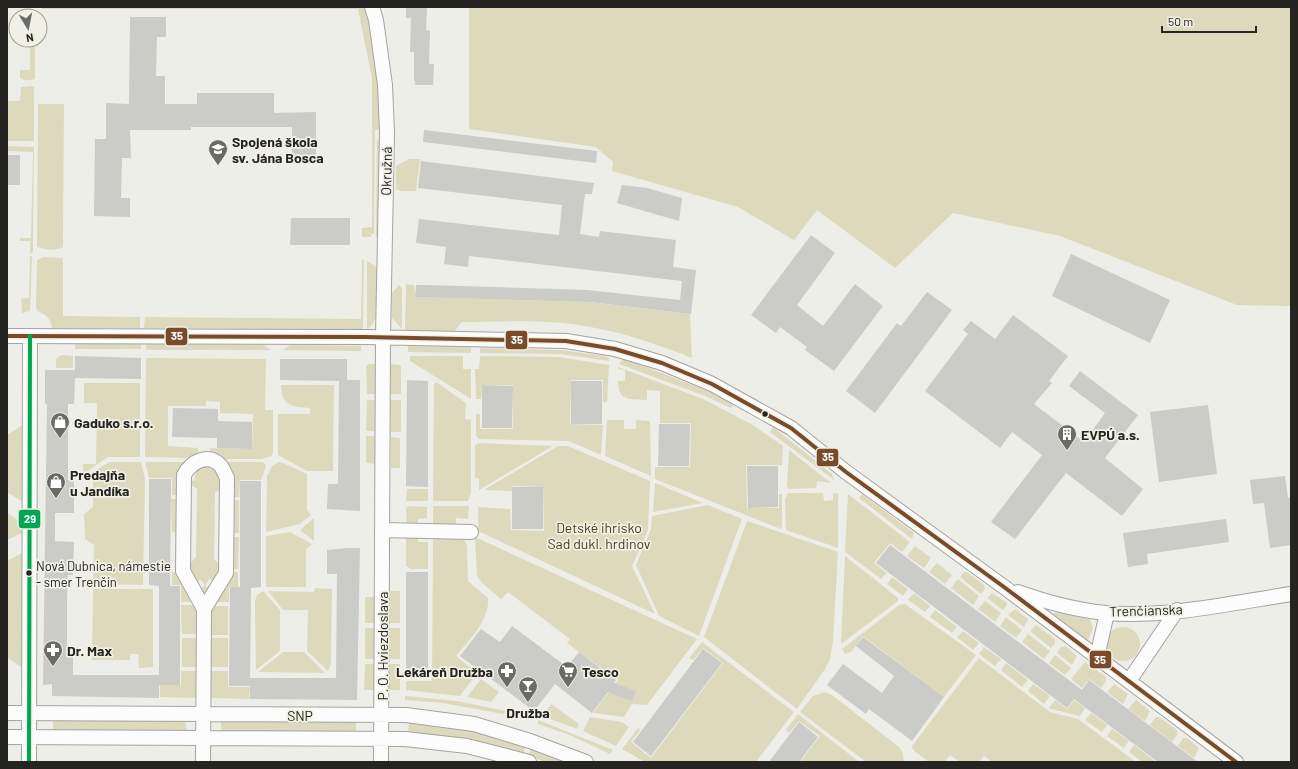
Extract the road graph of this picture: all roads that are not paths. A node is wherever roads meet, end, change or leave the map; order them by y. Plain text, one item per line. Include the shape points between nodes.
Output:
1 (372, 7) edge
2 (7, 336) edge
3 (30, 336) junction
4 (383, 337) junction
5 (382, 530) junction
6 (471, 532) dead end
7 (1004, 588) junction
8 (1291, 594) edge
9 (204, 609) junction
10 (1177, 610) junction
11 (1106, 613) junction
12 (1097, 657) junction
13 (1129, 681) junction
14 (7, 713) edge
15 (29, 713) junction
16 (203, 714) junction
17 (382, 715) junction
18 (7, 737) edge
19 (30, 737) junction
20 (202, 738) junction
21 (382, 739) junction
22 (29, 762) edge
23 (203, 762) edge
24 (381, 762) edge
25 (528, 762) edge
26 (586, 762) edge
27 (1236, 762) edge

1 - 4 street, Okružná via 385,85 387,147
2 - 3 street, Trenčianska
3 - 4 street, Trenčianska
3 - 15 street
4 - 5 street, P. O. Hviezdoslava
4 - 7 street, Trenčianska via 566,341 615,349 662,363 712,384 791,428 846,472
5 - 6 street
5 - 17 street, P. O. Hviezdoslava
7 - 11 street, Trenčianska via 1063,606
7 - 12 street, Trenčianska
8 - 10 street, Trenčianska
9 - 9 street via 226,573 227,478 220,466 204,460 196,461 184,475 183,571
9 - 16 street
10 - 11 street, Trenčianska via 1141,614
10 - 13 street
11 - 12 street
12 - 13 street, Trenčianska
13 - 27 street, Trenčianska
14 - 15 street, SNP
15 - 16 street, SNP
15 - 19 street
16 - 17 street, SNP
16 - 20 street
17 - 21 street, P. O. Hviezdoslava
17 - 26 street, SNP via 426,717 474,724 551,748
18 - 19 street, SNP
19 - 20 street, SNP
19 - 22 street
20 - 21 street, SNP
20 - 23 street
21 - 24 street, P. O. Hviezdoslava
21 - 25 street, SNP via 467,746

